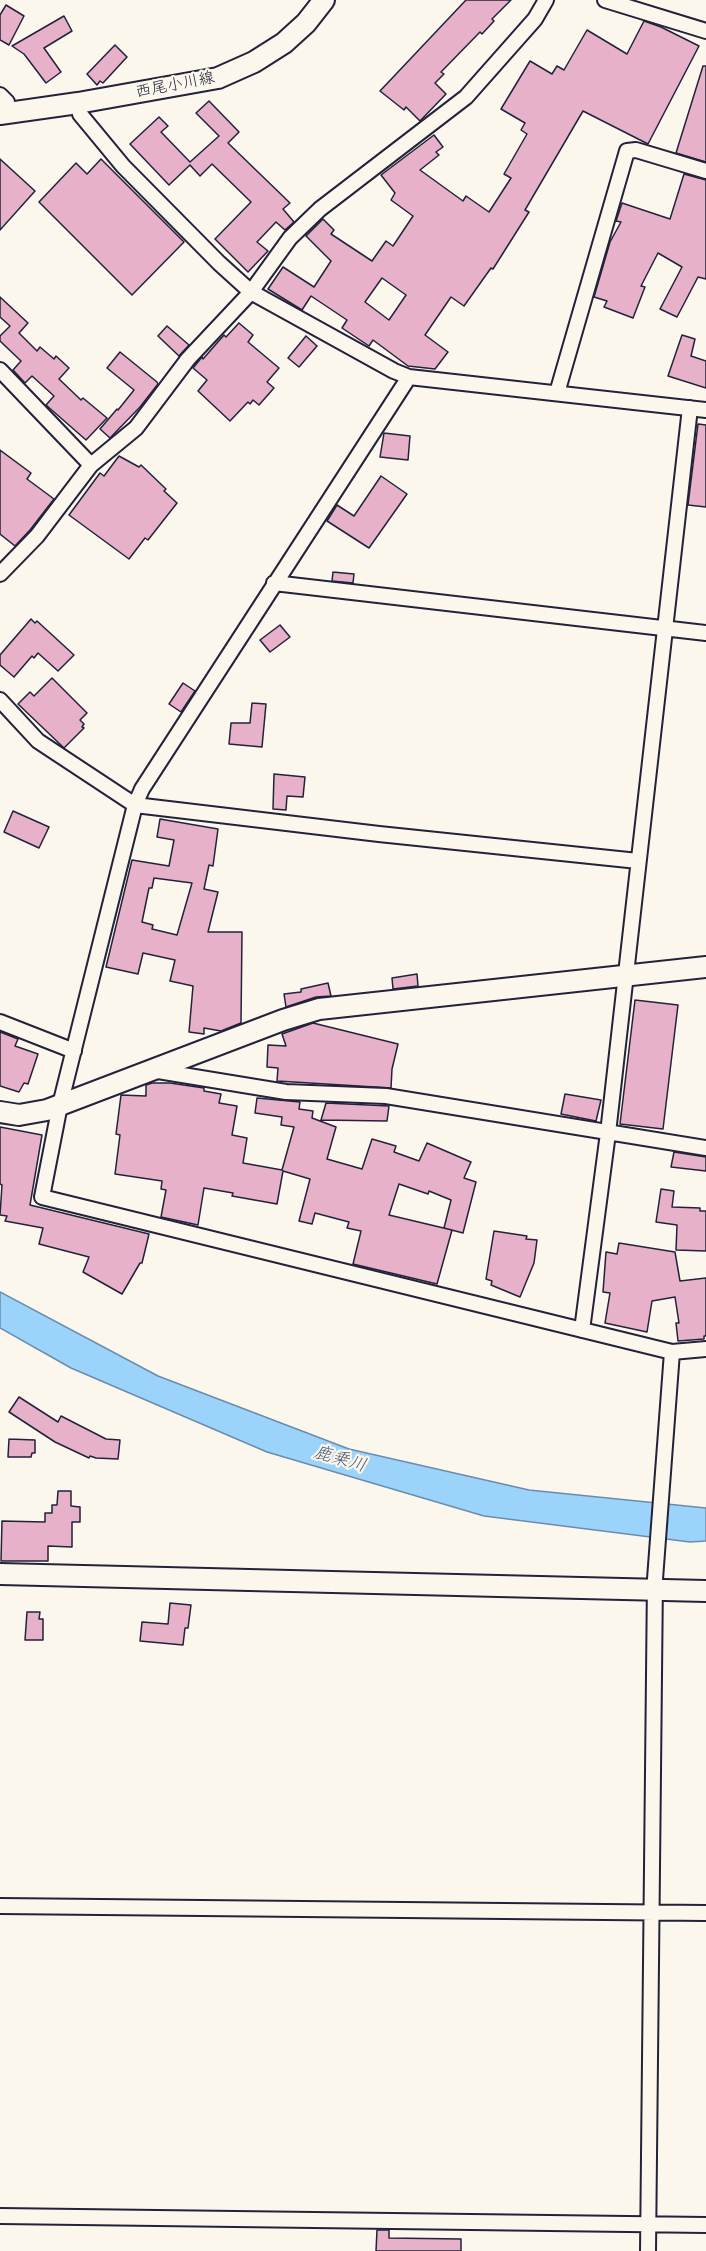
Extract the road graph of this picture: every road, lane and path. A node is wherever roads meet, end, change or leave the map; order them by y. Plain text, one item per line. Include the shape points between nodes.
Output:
1 (324, 0) edge
2 (546, 0) edge
3 (605, 0) edge
4 (706, 31) edge
5 (0, 95) edge
6 (78, 103) junction
7 (5, 113) edge
8 (706, 171) edge
9 (251, 291) junction
10 (0, 370) edge
11 (409, 377) junction
12 (557, 393) junction
13 (690, 408) junction
14 (706, 410) edge
15 (91, 465) junction
16 (0, 574) edge
17 (274, 584) junction
18 (664, 627) junction
19 (706, 633) edge
20 (0, 700) edge
21 (135, 805) junction
22 (638, 861) junction
23 (706, 967) edge
24 (625, 976) junction
25 (0, 1022) edge
26 (74, 1051) junction
27 (150, 1069) junction
28 (60, 1104) junction
29 (0, 1112) edge
30 (608, 1133) junction
31 (706, 1148) edge
32 (582, 1330) junction
33 (706, 1348) edge
34 (672, 1352) junction
35 (0, 1574) edge
36 (655, 1582) junction
37 (706, 1591) edge
38 (0, 1906) edge
39 (652, 1912) junction
40 (706, 1913) edge
41 (0, 2216) edge
42 (648, 2225) junction
43 (706, 2225) edge
44 (648, 2251) edge

1 - 6 street, 西尾小川線 via 285,43 238,70 218,78
2 - 9 street via 535,20 466,97 320,209 290,238
3 - 4 street
5 - 7 street via 7,102
6 - 7 street, 西尾小川線
6 - 9 street via 80,114 123,166
8 - 12 street via 636,150 627,151
9 - 11 street
9 - 15 street via 188,359 136,428
10 - 15 street
11 - 12 street
11 - 17 street
12 - 13 street
13 - 14 street
13 - 18 street
15 - 16 street via 37,536
17 - 18 street
17 - 21 street
18 - 19 street
18 - 22 street
20 - 21 street via 38,741
21 - 22 street
21 - 26 street
22 - 24 street
23 - 24 street
24 - 27 street via 319,1009
24 - 30 street
25 - 26 street
26 - 28 street
27 - 28 street
27 - 30 street via 286,1092 386,1096
28 - 29 street via 19,1115
28 - 32 street via 42,1197
30 - 31 street
30 - 32 street
32 - 34 street
33 - 34 street
34 - 36 street
35 - 36 street
36 - 37 street
36 - 39 street
38 - 39 street
39 - 40 street
39 - 42 street
41 - 42 street
42 - 43 street
42 - 44 street

